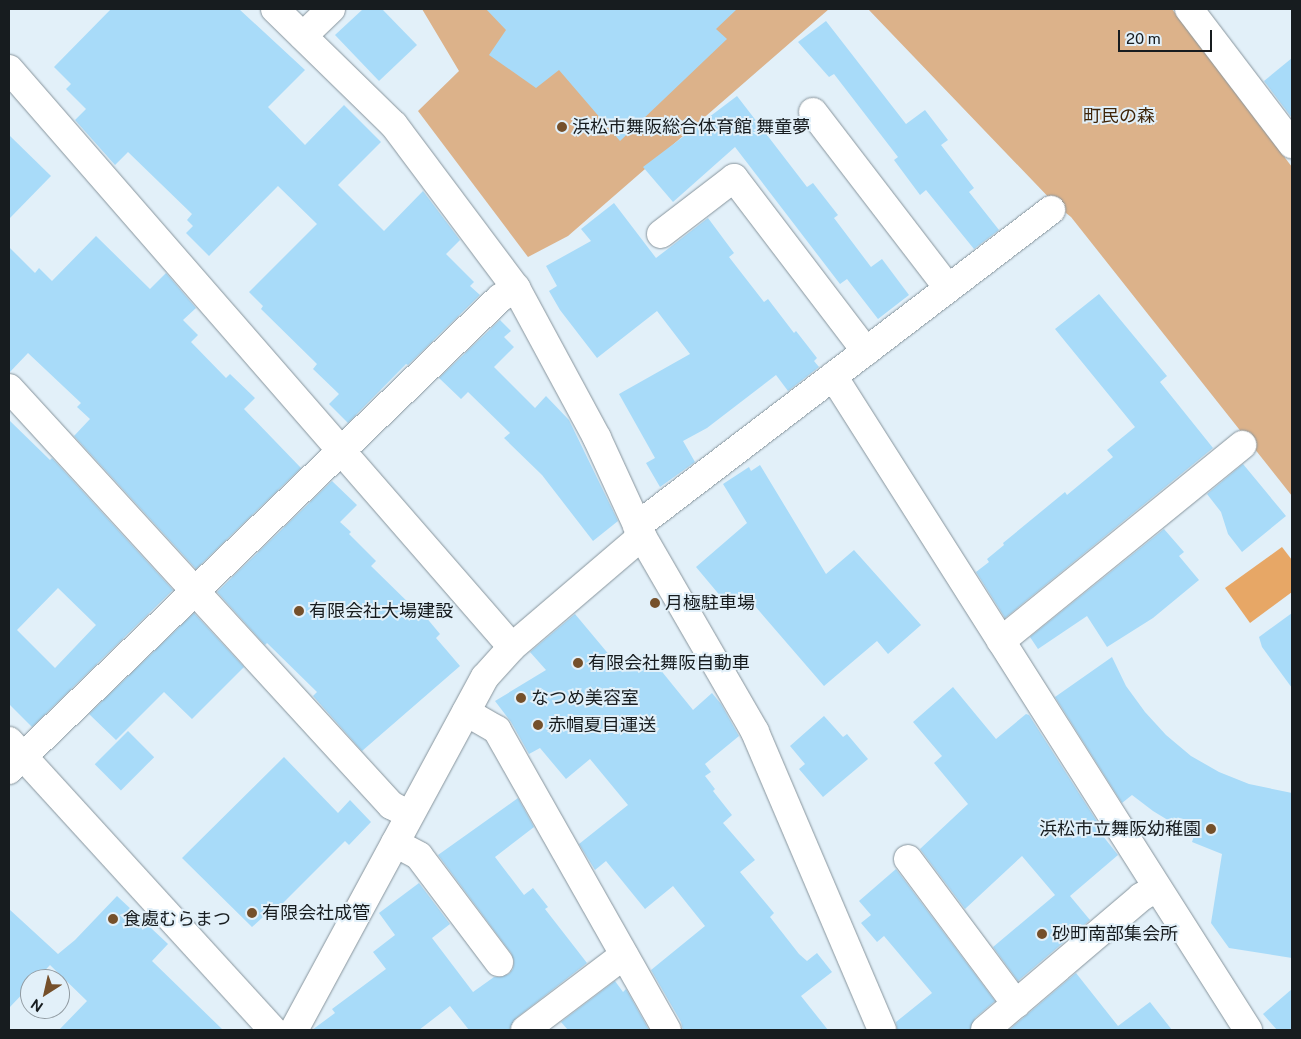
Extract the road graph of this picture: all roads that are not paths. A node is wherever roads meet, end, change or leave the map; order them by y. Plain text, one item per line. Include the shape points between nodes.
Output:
1 (274, 9) edge
2 (331, 9) edge
3 (1189, 9) edge
4 (303, 36) junction
5 (9, 69) edge
6 (813, 112) dead end
7 (1292, 144) edge
8 (1051, 210) dead end
9 (661, 234) dead end
10 (516, 288) junction
11 (948, 288) junction
12 (866, 351) junction
13 (833, 376) junction
14 (9, 388) edge
15 (1242, 445) dead end
16 (340, 451) junction
17 (640, 531) junction
18 (194, 590) junction
19 (1001, 640) junction
20 (512, 647) junction
21 (466, 712) junction
22 (13, 756) edge
23 (410, 815) junction
24 (395, 843) junction
25 (908, 859) dead end
26 (1157, 888) junction
27 (624, 955) junction
28 (499, 962) dead end
29 (1016, 1004) junction
30 (273, 1030) edge
31 (294, 1030) edge
32 (525, 1030) edge
33 (667, 1030) edge
34 (882, 1030) edge
35 (985, 1030) edge
36 (1248, 1030) edge

1 - 4 street
2 - 4 street
3 - 7 street
4 - 10 street via 394,125
5 - 16 street
6 - 11 street
8 - 11 street
9 - 12 street via 734,178
10 - 16 street via 500,298
10 - 17 street via 597,438
11 - 12 street
12 - 13 street
13 - 17 street
13 - 19 street
14 - 18 street
15 - 19 street
16 - 18 street
16 - 20 street
17 - 20 street
17 - 34 street via 755,732
18 - 22 street
18 - 23 street via 391,805
19 - 26 street
20 - 21 street via 485,677
21 - 23 street
21 - 27 street via 497,730
22 - 30 street
23 - 24 street
24 - 28 street via 419,856
24 - 31 street
25 - 29 street
26 - 29 street via 1141,897
26 - 36 street
27 - 32 street
27 - 33 street
29 - 35 street

